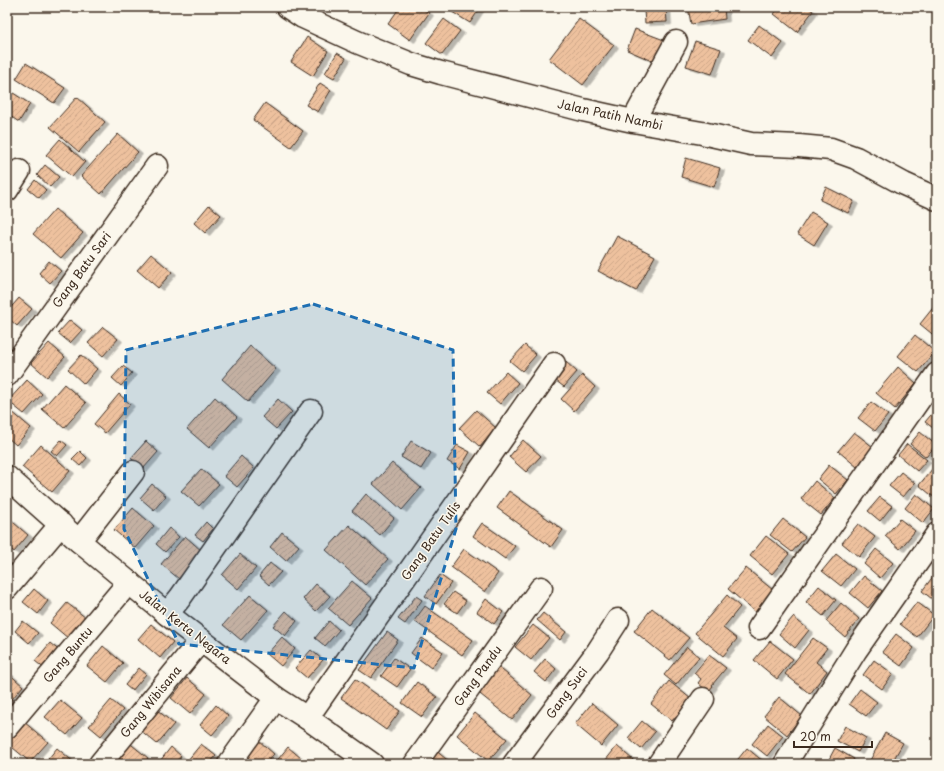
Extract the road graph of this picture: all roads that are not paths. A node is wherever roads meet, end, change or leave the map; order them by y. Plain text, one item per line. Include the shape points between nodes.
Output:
1 (301, 10) edge
2 (676, 42) dead end
3 (633, 121) junction
4 (157, 166) dead end
5 (19, 171) dead end
6 (7, 190) edge
7 (937, 199) edge
8 (554, 364) dead end
9 (937, 374) edge
10 (7, 375) edge
11 (311, 411) dead end
12 (133, 472) dead end
13 (7, 477) edge
14 (61, 524) junction
15 (937, 534) edge
16 (79, 541) junction
17 (129, 582) junction
18 (7, 588) edge
19 (540, 588) dead end
20 (167, 614) junction
21 (618, 620) dead end
22 (759, 628) dead end
23 (201, 640) junction
24 (276, 698) junction
25 (703, 699) dead end
26 (307, 718) junction
27 (7, 727) edge
28 (794, 761) edge
29 (100, 764) edge
30 (229, 764) edge
31 (372, 764) edge
32 (415, 764) edge
33 (514, 764) edge
34 (659, 764) edge

1 - 3 street, Jalan Patih Nambi via 357,42 410,64
2 - 3 street
3 - 7 street, Jalan Patih Nambi via 751,144 831,149 856,158
4 - 10 street, Gang Batu Sari
5 - 6 street
8 - 26 street, Gang Batu Tulis
9 - 22 street
11 - 20 street
12 - 16 street
13 - 14 street, Jalan Kerta Negara
14 - 16 street, Jalan Kerta Negara
14 - 18 street
15 - 28 street via 856,650
16 - 17 street, Jalan Kerta Negara
17 - 20 street, Jalan Kerta Negara
17 - 27 street, Gang Buntu
19 - 32 street, Gang Pandu
20 - 23 street, Jalan Kerta Negara
21 - 33 street, Gang Suci
23 - 24 street, Jalan Kerta Negara
23 - 29 street, Gang Wibisana
24 - 26 street, Jalan Kerta Negara
24 - 30 street
25 - 34 street
26 - 31 street, Jalan Kerta Negara

